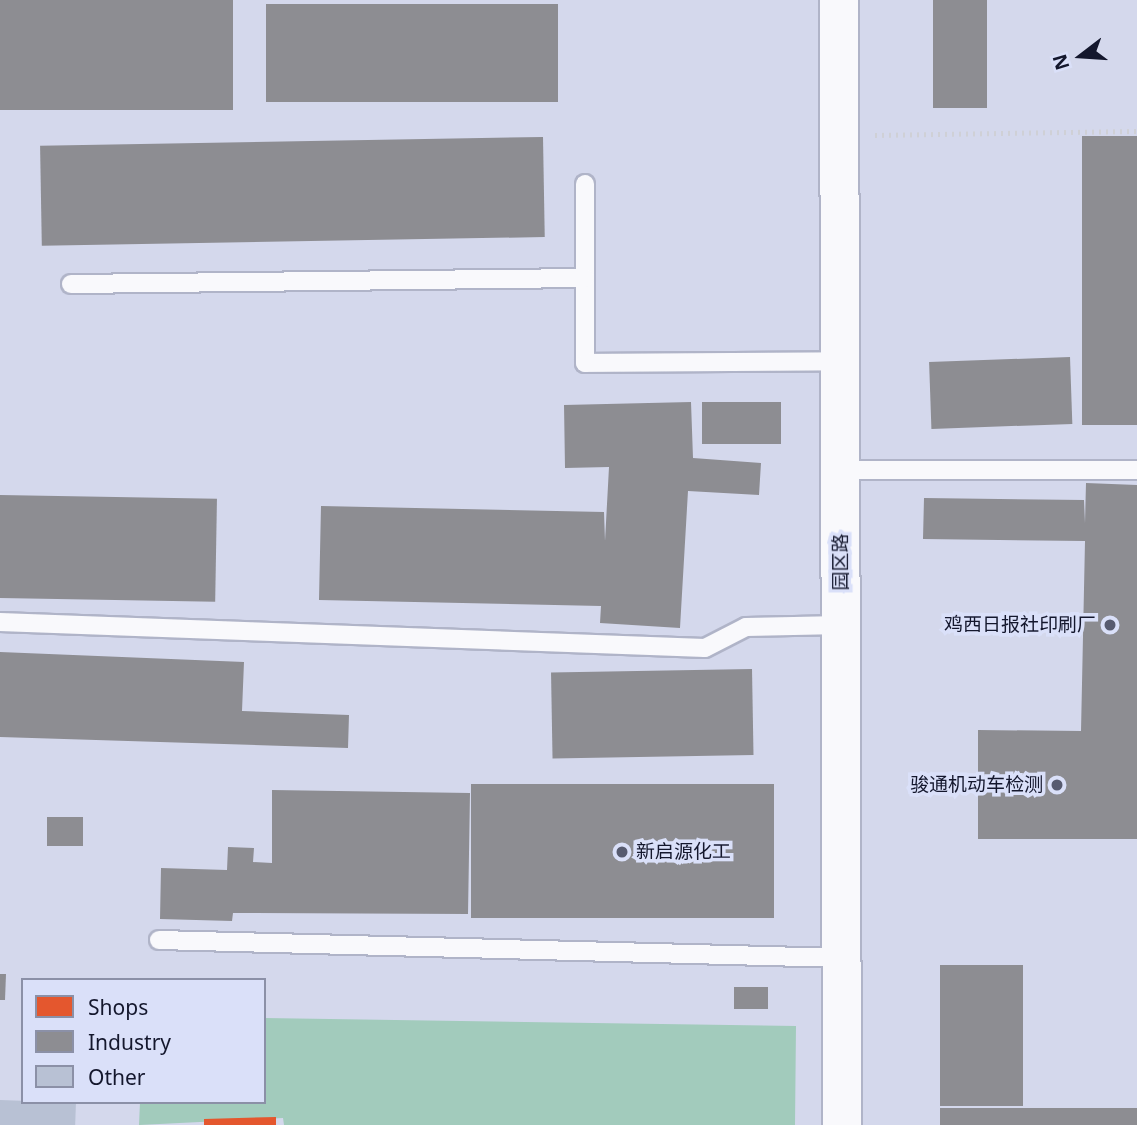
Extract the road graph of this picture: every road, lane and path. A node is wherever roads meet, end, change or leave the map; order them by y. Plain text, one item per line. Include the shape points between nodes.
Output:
1 (839, 0) edge
2 (1137, 131) edge
3 (839, 137) junction
4 (585, 184) dead end
5 (584, 278) junction
6 (71, 284) dead end
7 (840, 361) junction
8 (840, 470) junction
9 (1137, 470) edge
10 (0, 622) edge
11 (841, 625) junction
12 (159, 940) dead end
13 (841, 958) junction
14 (842, 1125) edge

1 - 3 highway, 园区路
2 - 3 path
3 - 7 highway, 园区路
4 - 5 lane
5 - 6 lane
5 - 7 lane via 585,363
7 - 8 highway, 园区路
8 - 9 lane
8 - 11 highway, 园区路
10 - 11 lane via 705,648 746,627
11 - 13 highway, 园区路
12 - 13 lane
13 - 14 highway, 园区路

